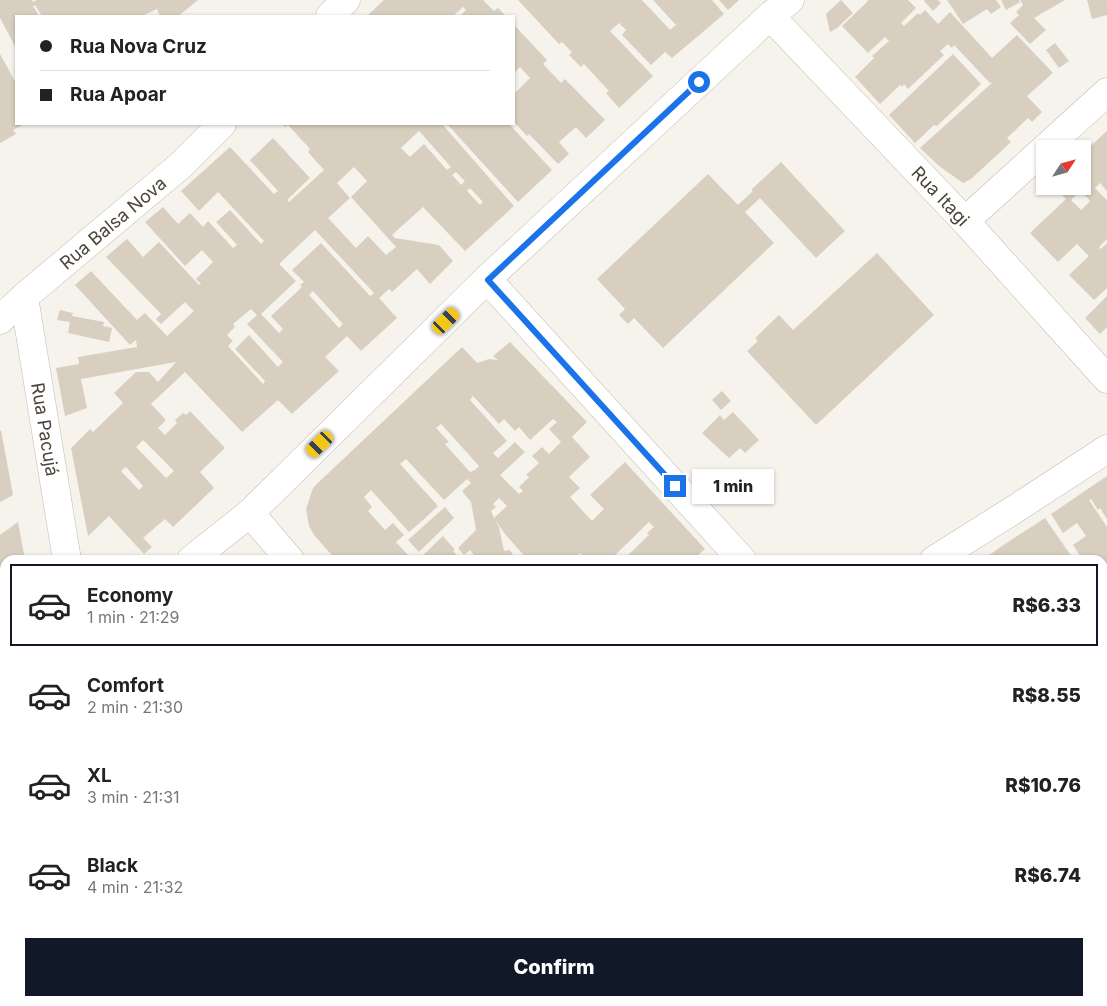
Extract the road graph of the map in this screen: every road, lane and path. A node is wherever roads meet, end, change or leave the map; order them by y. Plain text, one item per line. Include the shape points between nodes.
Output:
1 (346, 0) edge
2 (780, 8) edge
3 (331, 15) edge
4 (1107, 92) edge
5 (221, 125) edge
6 (965, 221) junction
7 (488, 280) junction
8 (24, 298) junction
9 (0, 320) edge
10 (1107, 379) edge
11 (1107, 449) edge
12 (250, 513) junction
13 (66, 555) edge
14 (197, 555) edge
15 (286, 555) edge
16 (737, 555) edge
17 (942, 555) edge

1 - 3 street
2 - 6 street, Rua Itagi
2 - 7 street
4 - 6 street
5 - 8 street, Rua Balsa Nova via 180,165
6 - 10 street, Rua Itagi
7 - 12 street
7 - 16 street
8 - 9 street, Rua Balsa Nova
8 - 13 street, Rua Pacujá
11 - 17 street
12 - 14 street
12 - 15 street

